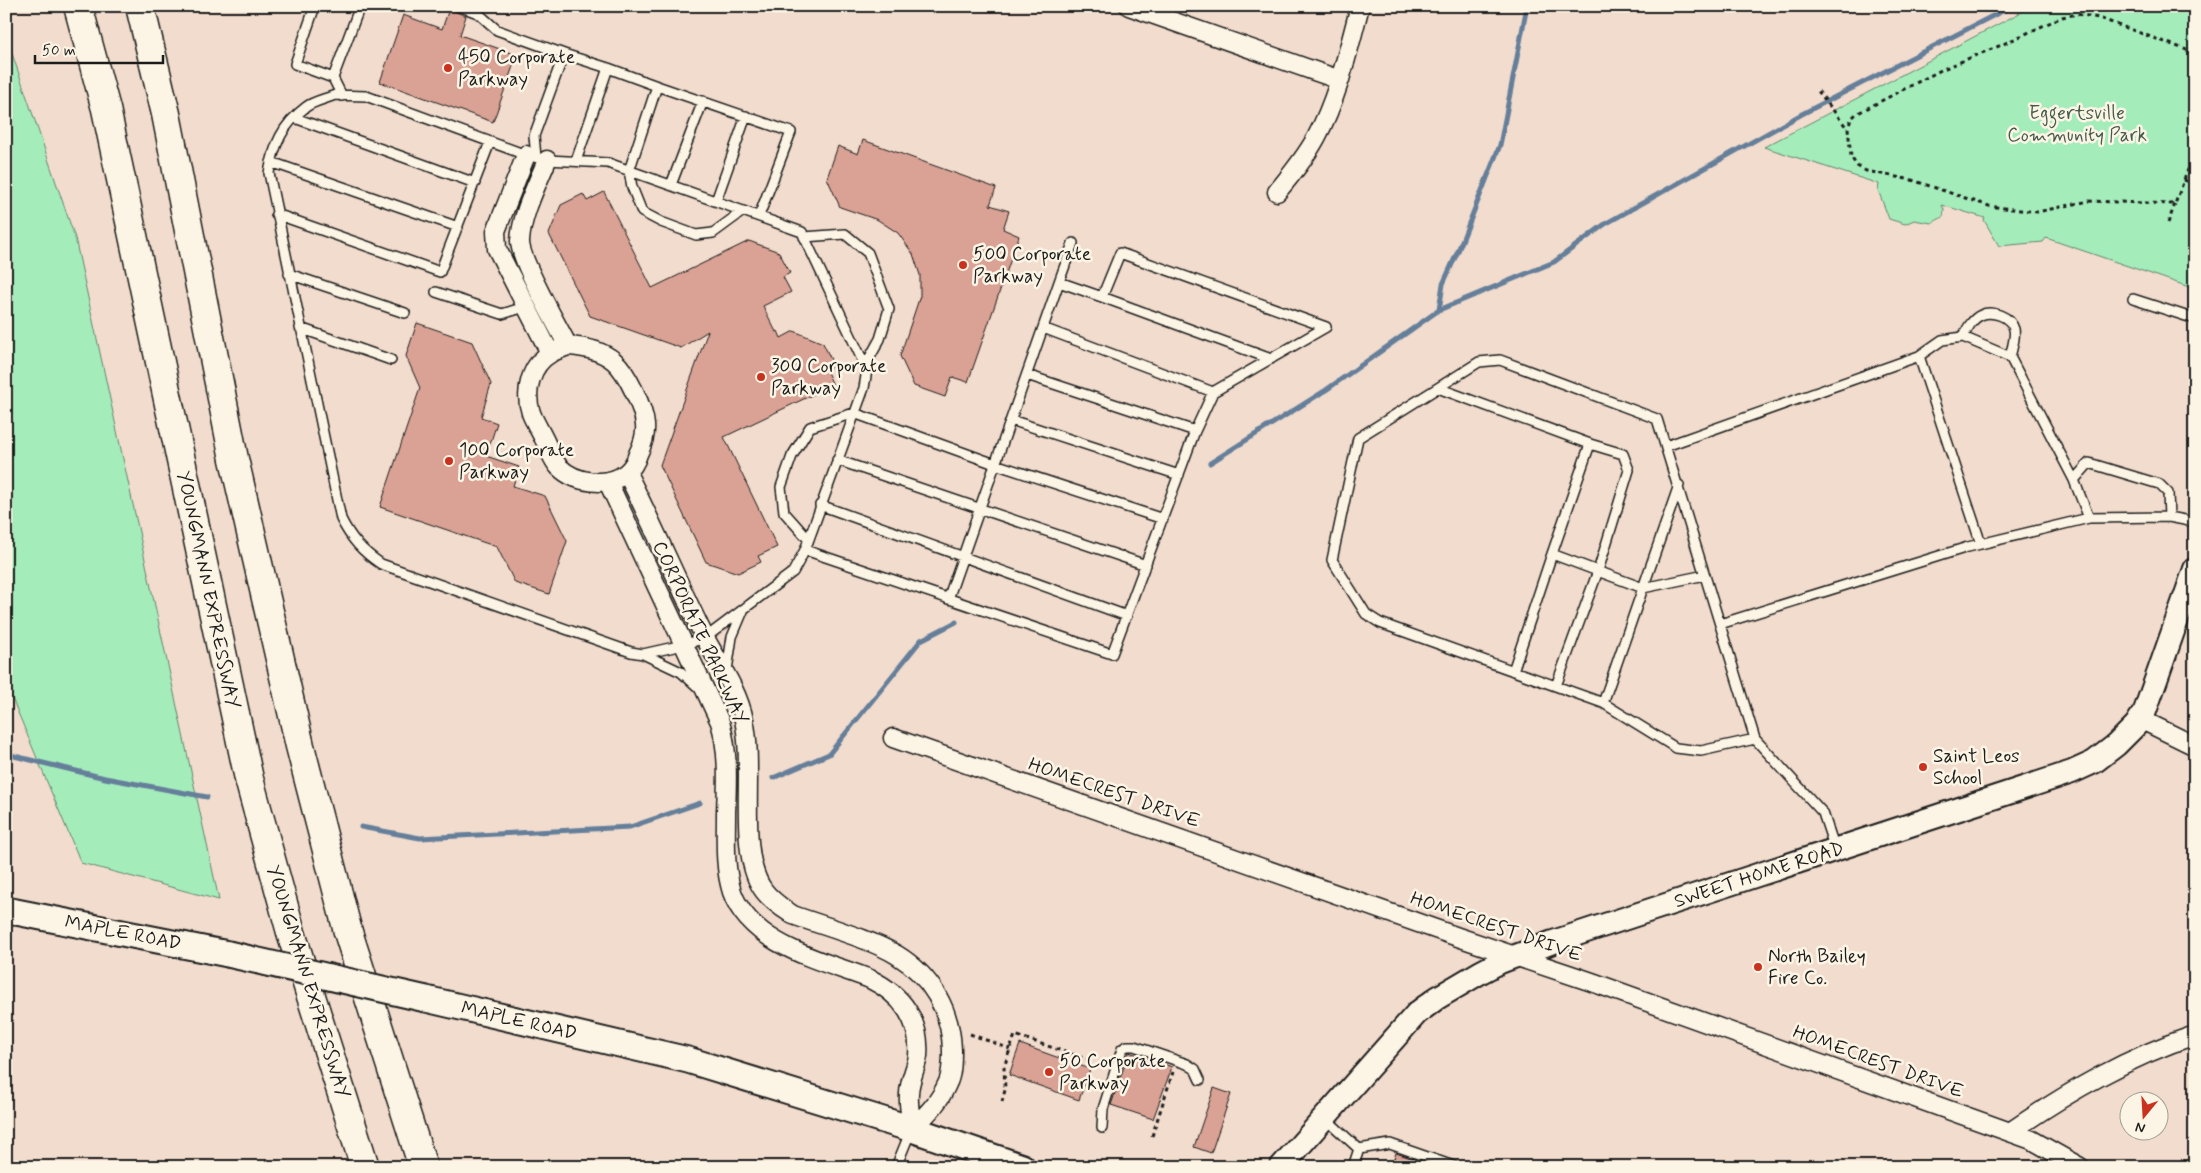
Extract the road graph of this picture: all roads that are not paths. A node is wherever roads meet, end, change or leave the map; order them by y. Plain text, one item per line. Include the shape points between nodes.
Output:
1 (64, 6) edge
2 (78, 6) edge
3 (140, 6) edge
4 (314, 6) edge
5 (360, 6) edge
6 (459, 6) edge
7 (1129, 6) edge
8 (1360, 6) edge
9 (564, 54) junction
10 (608, 68) junction
11 (333, 78) junction
12 (1340, 80) junction
13 (658, 86) junction
14 (342, 96) junction
15 (703, 101) junction
16 (106, 110) junction
17 (746, 116) junction
18 (295, 118) junction
19 (490, 142) junction
20 (536, 157) junction
21 (576, 161) junction
22 (271, 162) junction
23 (629, 171) junction
24 (475, 183) junction
25 (670, 185) junction
26 (1277, 192) dead end
27 (716, 201) junction
28 (743, 211) junction
29 (276, 214) junction
30 (759, 216) junction
31 (458, 227) junction
32 (804, 237) junction
33 (1073, 243) dead end
34 (289, 274) junction
35 (1059, 282) junction
36 (436, 292) dead end
37 (1102, 297) junction
38 (544, 298) junction
39 (2133, 299) dead end
40 (526, 307) junction
41 (405, 312) dead end
42 (2195, 319) edge
43 (300, 328) junction
44 (1043, 328) junction
45 (1963, 337) junction
46 (568, 346) junction
47 (550, 353) junction
48 (1919, 356) junction
49 (2010, 356) junction
50 (1271, 359) junction
51 (391, 360) dead end
52 (865, 366) junction
53 (1027, 375) junction
54 (1438, 388) junction
55 (1213, 392) junction
56 (854, 413) junction
57 (1011, 420) junction
58 (1195, 431) junction
59 (1590, 444) junction
60 (1666, 446) junction
61 (837, 460) junction
62 (995, 464) junction
63 (626, 473) junction
64 (1179, 475) junction
65 (2074, 480) junction
66 (608, 482) junction
67 (1679, 484) junction
68 (820, 505) junction
69 (980, 508) junction
70 (2169, 517) junction
71 (2089, 518) junction
72 (1162, 519) junction
73 (2195, 522) edge
74 (808, 539) junction
75 (1982, 544) junction
76 (805, 550) junction
77 (1552, 554) junction
78 (963, 556) junction
79 (1146, 564) junction
80 (2195, 569) edge
81 (1598, 571) junction
82 (1705, 575) junction
83 (1643, 588) junction
84 (948, 599) junction
85 (745, 608) junction
86 (1127, 616) junction
87 (1720, 624) junction
88 (705, 638) junction
89 (683, 645) junction
90 (643, 654) junction
91 (1513, 670) junction
92 (729, 683) junction
93 (1556, 686) junction
94 (710, 700) junction
95 (1603, 703) junction
96 (2140, 719) junction
97 (893, 738) dead end
98 (1755, 739) junction
99 (2195, 746) edge
100 (726, 807) junction
101 (749, 808) junction
102 (1835, 850) junction
103 (6, 910) edge
104 (1516, 956) junction
105 (2195, 1035) edge
106 (1200, 1080) dead end
107 (1324, 1117) junction
108 (1102, 1128) dead end
109 (912, 1129) junction
110 (2010, 1132) junction
111 (1359, 1149) junction
112 (365, 1167) edge
113 (423, 1167) edge
114 (896, 1167) edge
115 (1022, 1167) edge
116 (1280, 1167) edge
117 (1353, 1167) edge
118 (1456, 1167) edge
119 (2080, 1167) edge

1 - 16 highway
2 - 16 highway, YOUNGMANN EXPRESSWAY
3 - 113 highway via 166,114 234,459 300,746 348,932
4 - 11 lane via 295,64
5 - 11 lane
6 - 9 lane via 478,13 497,30
7 - 12 street
8 - 12 street
9 - 10 lane
9 - 20 lane via 534,136
10 - 13 lane
10 - 21 lane
11 - 14 lane
12 - 26 street via 1315,140
13 - 15 lane
13 - 23 lane
14 - 18 lane via 335,95 307,106
14 - 19 lane via 366,96
15 - 17 lane
15 - 25 lane
16 - 112 highway, YOUNGMANN EXPRESSWAY via 249,779 292,936
17 - 27 lane
17 - 30 lane via 791,132
18 - 22 lane via 286,126 273,149
18 - 24 lane
19 - 20 lane
19 - 24 lane
20 - 21 lane
20 - 38 street via 520,243
20 - 40 street via 496,231 497,249
21 - 23 lane via 608,163
22 - 29 lane via 269,173
22 - 31 lane
23 - 25 lane
23 - 28 lane via 642,212 696,236 713,233
24 - 31 lane
25 - 27 lane
27 - 28 lane
28 - 30 lane
29 - 31 lane via 440,272
29 - 34 lane
30 - 32 lane via 802,232
32 - 52 lane
32 - 52 lane via 845,234 868,253 889,309 880,340
33 - 35 lane
34 - 41 lane
34 - 43 lane
35 - 37 lane
35 - 44 lane
36 - 40 lane via 502,314
37 - 50 lane
37 - 50 lane via 1120,253 1326,327
38 - 40 lane
38 - 46 street
39 - 42 lane
40 - 47 street
43 - 51 lane
43 - 90 lane via 341,519 347,532 364,552 381,564
44 - 53 lane
44 - 55 lane
45 - 48 lane via 1942,340
45 - 49 lane
45 - 49 lane via 1970,324 1981,315 2007,318 2014,328
46 - 47 street
46 - 63 street via 586,347 614,361 623,371 642,410 646,426 642,446
47 - 66 street via 536,367 530,381 528,399 531,413 558,466 569,475 588,481
48 - 60 lane
48 - 75 lane
49 - 65 lane
50 - 55 lane
52 - 56 lane via 864,388
53 - 57 lane
53 - 58 lane
54 - 59 lane
54 - 60 lane via 1479,362 1500,360 1657,419
54 - 91 lane via 1358,438 1332,560 1366,614 1380,623
55 - 58 lane
56 - 61 lane
56 - 62 lane
56 - 74 lane via 810,427 792,456 781,487 784,512
57 - 62 lane
57 - 64 lane
58 - 64 lane
59 - 77 lane
59 - 81 lane via 1623,454 1629,470
60 - 67 lane
61 - 68 lane
61 - 69 lane
62 - 69 lane
62 - 72 lane
63 - 66 street
63 - 88 street, CORPORATE PARKWAY
64 - 72 lane
65 - 70 lane via 2089,463 2159,484 2168,494
65 - 71 lane
66 - 89 street, CORPORATE PARKWAY
67 - 82 lane
67 - 83 lane
68 - 74 lane
68 - 78 lane
69 - 78 lane
69 - 79 lane
70 - 71 lane
70 - 73 lane
71 - 75 lane
72 - 79 lane
74 - 76 lane
75 - 87 lane
76 - 84 lane
76 - 85 lane via 793,572
77 - 81 lane
77 - 91 lane
78 - 84 lane
78 - 86 lane
79 - 86 lane
80 - 96 street, SWEET HOME ROAD
81 - 83 lane
81 - 93 lane
82 - 83 lane
82 - 87 lane
83 - 95 lane
84 - 86 lane via 1112,654
85 - 88 lane
85 - 92 lane via 732,637 727,668
87 - 98 lane
88 - 89 lane
88 - 92 street, CORPORATE PARKWAY
89 - 90 lane
89 - 94 street, CORPORATE PARKWAY
90 - 94 lane via 681,672
91 - 93 lane
92 - 101 street, CORPORATE PARKWAY via 744,720
93 - 95 lane
94 - 100 street, CORPORATE PARKWAY via 726,742
95 - 98 lane via 1676,748 1701,751
96 - 99 street
96 - 102 street, SWEET HOME ROAD via 2116,745 2084,767
97 - 104 street, HOMECREST DRIVE
98 - 102 lane via 1823,813
100 - 101 street
100 - 109 street, CORPORATE PARKWAY via 728,872 732,892 748,918 774,941 885,986 905,1004 918,1038 918,1057 908,1094
101 - 109 street, CORPORATE PARKWAY via 749,853 754,873 771,899 793,915 895,954 915,967 939,999 949,1022 952,1042 948,1083 933,1108
102 - 104 street, SWEET HOME ROAD
103 - 109 main road, MAPLE ROAD, bridge via 228,954 688,1060
104 - 107 street, SWEET HOME ROAD via 1454,987 1417,1013
104 - 110 street, HOMECREST DRIVE
105 - 110 street via 2107,1071
106 - 108 lane via 1195,1068 1187,1064 1127,1046 1122,1049 1103,1109
107 - 111 lane
107 - 116 street, SWEET HOME ROAD
109 - 114 lane
109 - 115 main road, MAPLE ROAD
110 - 119 street, HOMECREST DRIVE via 2049,1148
111 - 117 lane
111 - 118 lane via 1390,1144

